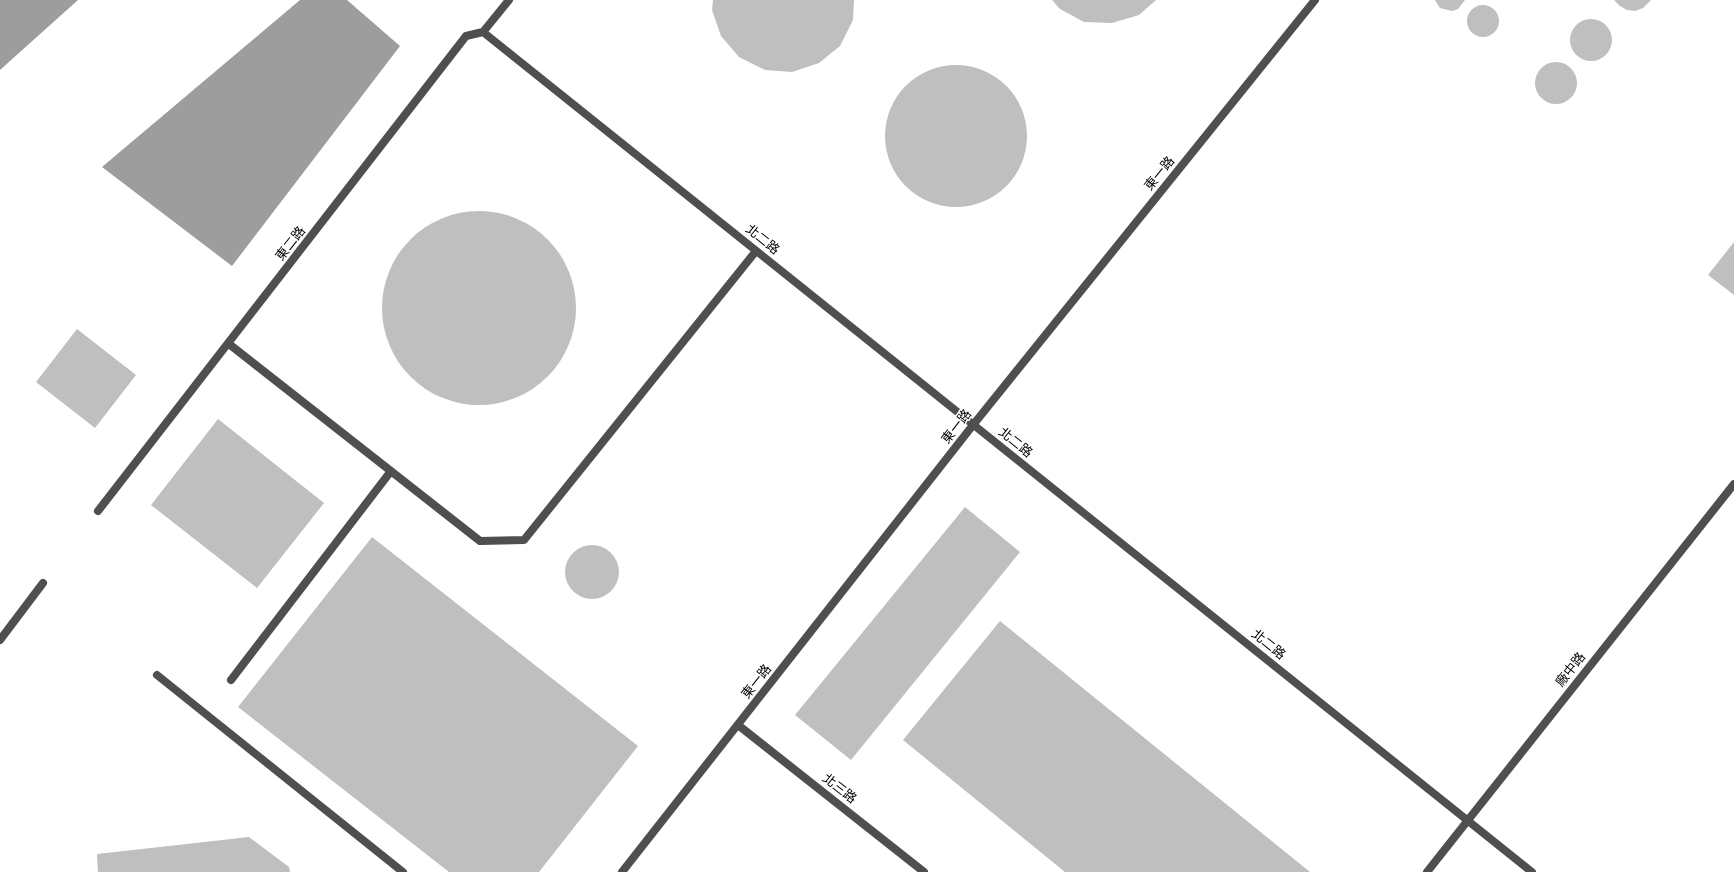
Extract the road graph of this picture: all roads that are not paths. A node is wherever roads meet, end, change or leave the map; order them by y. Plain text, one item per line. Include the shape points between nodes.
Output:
1 (509, 0) edge
2 (1315, 0) edge
3 (484, 32) junction
4 (756, 251) junction
5 (228, 344) junction
6 (973, 425) junction
7 (391, 471) junction
8 (1734, 484) edge
9 (98, 511) dead end
10 (43, 583) dead end
11 (0, 640) edge
12 (157, 675) dead end
13 (231, 680) dead end
14 (738, 725) junction
15 (1467, 820) junction
16 (403, 872) edge
17 (622, 872) edge
18 (924, 872) edge
19 (1427, 872) edge
20 (1532, 872) edge

1 - 3 lane
2 - 6 lane, 東一路
3 - 4 lane, 北二路
3 - 5 lane, 東二路 via 466,36
4 - 6 lane, 北二路
4 - 7 lane via 524,540 480,541
5 - 7 lane
5 - 9 lane, 東二路
6 - 14 lane, 東一路
6 - 15 lane, 北二路
7 - 13 lane
8 - 15 lane, 廠中路
10 - 11 lane
12 - 16 lane
14 - 17 lane, 東一路
14 - 18 lane, 北三路
15 - 19 lane, 廠中路
15 - 20 lane, 北二路

